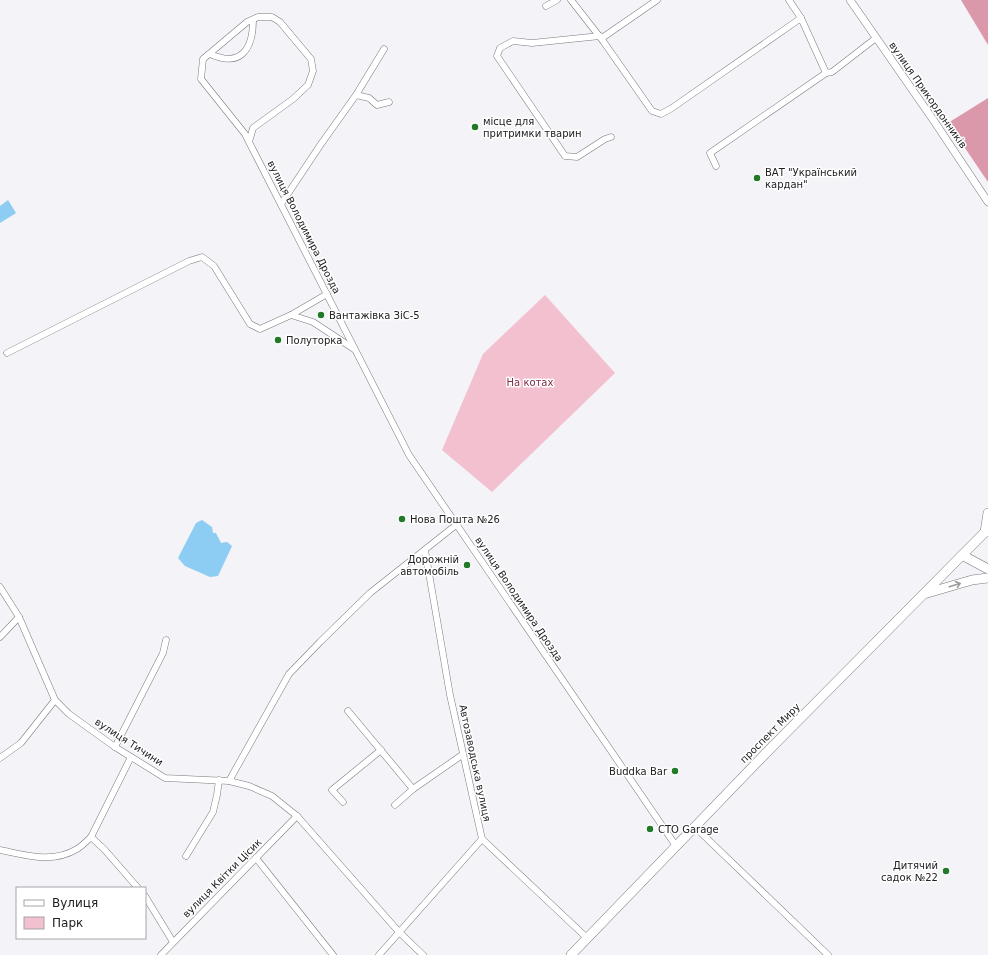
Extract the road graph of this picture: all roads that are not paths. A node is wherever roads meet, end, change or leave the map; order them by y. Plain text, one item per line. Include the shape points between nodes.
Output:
1 (557, 0) edge
2 (571, 0) edge
3 (657, 0) edge
4 (789, 0) edge
5 (850, 0) edge
6 (546, 6) dead end
7 (802, 18) junction
8 (253, 20) junction
9 (601, 37) junction
10 (876, 38) junction
11 (384, 49) dead end
12 (210, 54) junction
13 (826, 73) junction
14 (356, 95) junction
15 (388, 102) dead end
16 (240, 128) junction
17 (253, 128) junction
18 (611, 137) dead end
19 (249, 142) junction
20 (716, 166) dead end
21 (988, 202) edge
22 (280, 204) junction
23 (327, 294) junction
24 (291, 315) junction
25 (355, 349) junction
26 (7, 353) dead end
27 (988, 513) edge
28 (456, 525) junction
29 (986, 531) edge
30 (425, 550) junction
31 (962, 555) junction
32 (988, 569) edge
33 (988, 578) edge
34 (0, 587) edge
35 (922, 595) junction
36 (19, 617) junction
37 (0, 637) edge
38 (166, 640) dead end
39 (55, 700) junction
40 (348, 710) dead end
41 (115, 747) junction
42 (381, 750) junction
43 (462, 755) junction
44 (131, 757) junction
45 (0, 758) edge
46 (219, 780) junction
47 (229, 781) junction
48 (413, 789) junction
49 (343, 802) dead end
50 (395, 805) dead end
51 (297, 816) junction
52 (695, 826) junction
53 (91, 837) junction
54 (482, 839) junction
55 (676, 846) junction
56 (0, 850) edge
57 (186, 856) dead end
58 (256, 858) junction
59 (137, 887) edge
60 (146, 898) edge
61 (399, 932) junction
62 (587, 938) junction
63 (173, 942) junction
64 (161, 955) edge
65 (333, 955) edge
66 (379, 955) edge
67 (423, 955) edge
68 (571, 955) edge
69 (828, 955) edge

1 - 6 street
2 - 9 street
3 - 9 street
4 - 7 street
5 - 10 street, вулиця Прикордонників
7 - 9 street via 771,35 661,114 652,111
7 - 13 street
8 - 12 street, вулиця Володимира Дрозда via 247,22
8 - 12 street via 253,34 243,54 225,59
8 - 17 street, вулиця Володимира Дрозда via 258,17 272,17 280,22 311,59 313,71 308,85
9 - 18 street via 532,43 513,41 500,48 497,56 565,156 577,157
10 - 13 street via 832,72
10 - 21 street, вулиця Прикордонників
11 - 14 street
12 - 16 street, вулиця Володимира Дрозда via 203,59 201,79
13 - 20 street via 710,153
14 - 15 street via 369,98 378,105
14 - 22 street
16 - 17 street
16 - 19 street, вулиця Володимира Дрозда
17 - 19 street
19 - 22 street, вулиця Володимира Дрозда
22 - 23 street, вулиця Володимира Дрозда
23 - 24 street
23 - 25 street, вулиця Володимира Дрозда
24 - 25 street via 313,322
24 - 26 street via 260,329 250,324 214,266 202,257 189,261
25 - 28 street, вулиця Володимира Дрозда via 409,455
27 - 29 main road
28 - 30 street
28 - 55 street, вулиця Володимира Дрозда
29 - 31 main road, проспект Миру
30 - 43 street, Автозаводська вулиця
30 - 47 street via 370,593 290,674
31 - 32 main road
31 - 35 main road, проспект Миру
35 -> 33 main road via 972,580
34 - 36 street, вулиця Тичини
35 - 52 main road, проспект Миру
36 - 37 street
36 - 39 street, вулиця Тичини
38 - 41 street via 163,653
39 - 41 street, вулиця Тичини via 69,714
39 - 45 street via 21,743
40 - 42 street
41 - 44 street, вулиця Тичини
42 - 48 street
42 - 49 street via 332,790
43 - 48 street
43 - 54 street, Автозаводська вулиця
44 - 46 street, вулиця Тичини via 165,778
44 - 53 street
46 - 47 street, вулиця Тичини
46 - 57 street via 213,812
47 - 51 street, вулиця Тичини via 272,796
48 - 50 street
51 - 58 street, вулиця Квітки Цісик
51 - 61 street, вулиця Тичини
52 - 55 main road, проспект Миру
52 - 69 street
53 - 56 street via 77,849 60,856 39,858
53 - 59 street
54 - 61 street
54 - 62 street
55 - 62 main road, проспект Миру
58 - 63 street, вулиця Квітки Цісик
58 - 65 street
60 - 63 street
61 - 66 street
61 - 67 street, вулиця Тичини
62 - 68 main road, проспект Миру
63 - 64 street, вулиця Квітки Цісик

